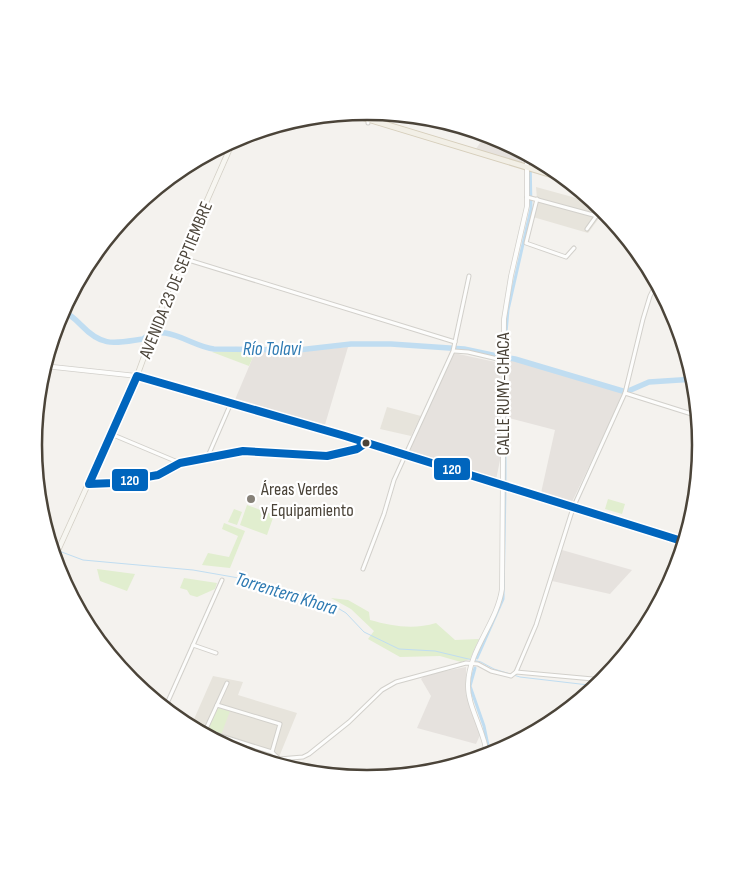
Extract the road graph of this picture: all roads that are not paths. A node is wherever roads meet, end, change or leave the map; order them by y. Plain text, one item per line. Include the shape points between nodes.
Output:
1 (369, 121) edge
2 (229, 151) edge
3 (529, 162) edge
4 (531, 163) edge
5 (530, 168) junction
6 (546, 173) edge
7 (530, 198) junction
8 (538, 199) junction
9 (596, 216) joint
10 (586, 229) dead end
11 (523, 242) junction
12 (574, 248) dead end
13 (182, 258) junction
14 (469, 276) dead end
15 (653, 290) edge
16 (454, 347) junction
17 (502, 360) junction
18 (52, 367) edge
19 (137, 376) junction
20 (626, 392) junction
21 (232, 403) junction
22 (691, 414) edge
23 (111, 434) junction
24 (366, 443) junction
25 (405, 454) junction
26 (208, 456) junction
27 (180, 463) junction
28 (88, 484) junction
29 (505, 485) junction
30 (573, 508) junction
31 (678, 540) edge
32 (59, 547) edge
33 (363, 569) dead end
34 (222, 580) dead end
35 (193, 645) junction
36 (216, 652) dead end
37 (474, 662) junction
38 (515, 672) junction
39 (592, 679) edge
40 (227, 683) dead end
41 (168, 701) edge
42 (216, 705) junction
43 (207, 727) edge
44 (230, 739) edge
45 (486, 747) edge
46 (272, 752) junction
47 (276, 756) edge
48 (285, 758) edge

1 - 5 main road
2 - 13 main road, AVENIDA 23 DE SEPTIEMBRE
3 - 5 street, CALLE RUMY-CHACA
4 - 5 street
5 - 6 main road
5 - 7 street, CALLE RUMY-CHACA
7 - 8 street
7 - 11 street, CALLE RUMY-CHACA
8 - 9 street
8 - 11 street
9 - 10 street
11 - 12 street via 566,257
11 - 17 street, CALLE RUMY-CHACA via 506,301
13 - 16 street
13 - 19 main road, AVENIDA 23 DE SEPTIEMBRE
14 - 16 street
15 - 20 street
16 - 17 street
16 - 25 street
17 - 29 street, CALLE RUMY-CHACA
18 - 19 street
19 - 21 street via 168,382
19 - 23 main road, AVENIDA 23 DE SEPTIEMBRE
20 - 22 street
20 - 30 street
21 - 24 street
21 - 26 street
23 - 27 street
23 - 28 main road, AVENIDA 23 DE SEPTIEMBRE
24 - 25 street
24 - 26 street via 357,449 327,456 256,450
25 - 29 street
25 - 33 street
26 - 27 street
27 - 28 street via 158,475
28 - 32 main road, AVENIDA 23 DE SEPTIEMBRE
29 - 30 street
29 - 37 street, CALLE RUMY-CHACA via 501,597
30 - 31 street
30 - 38 street via 536,625
34 - 35 street
35 - 36 street
35 - 41 street
37 - 38 street via 511,676
37 - 45 street, CALLE RUMY-CHACA via 468,692
37 - 48 street via 459,663 396,682 382,690 309,754
38 - 39 street
40 - 42 street
42 - 43 street
42 - 46 street via 280,724
44 - 46 street
46 - 47 street

